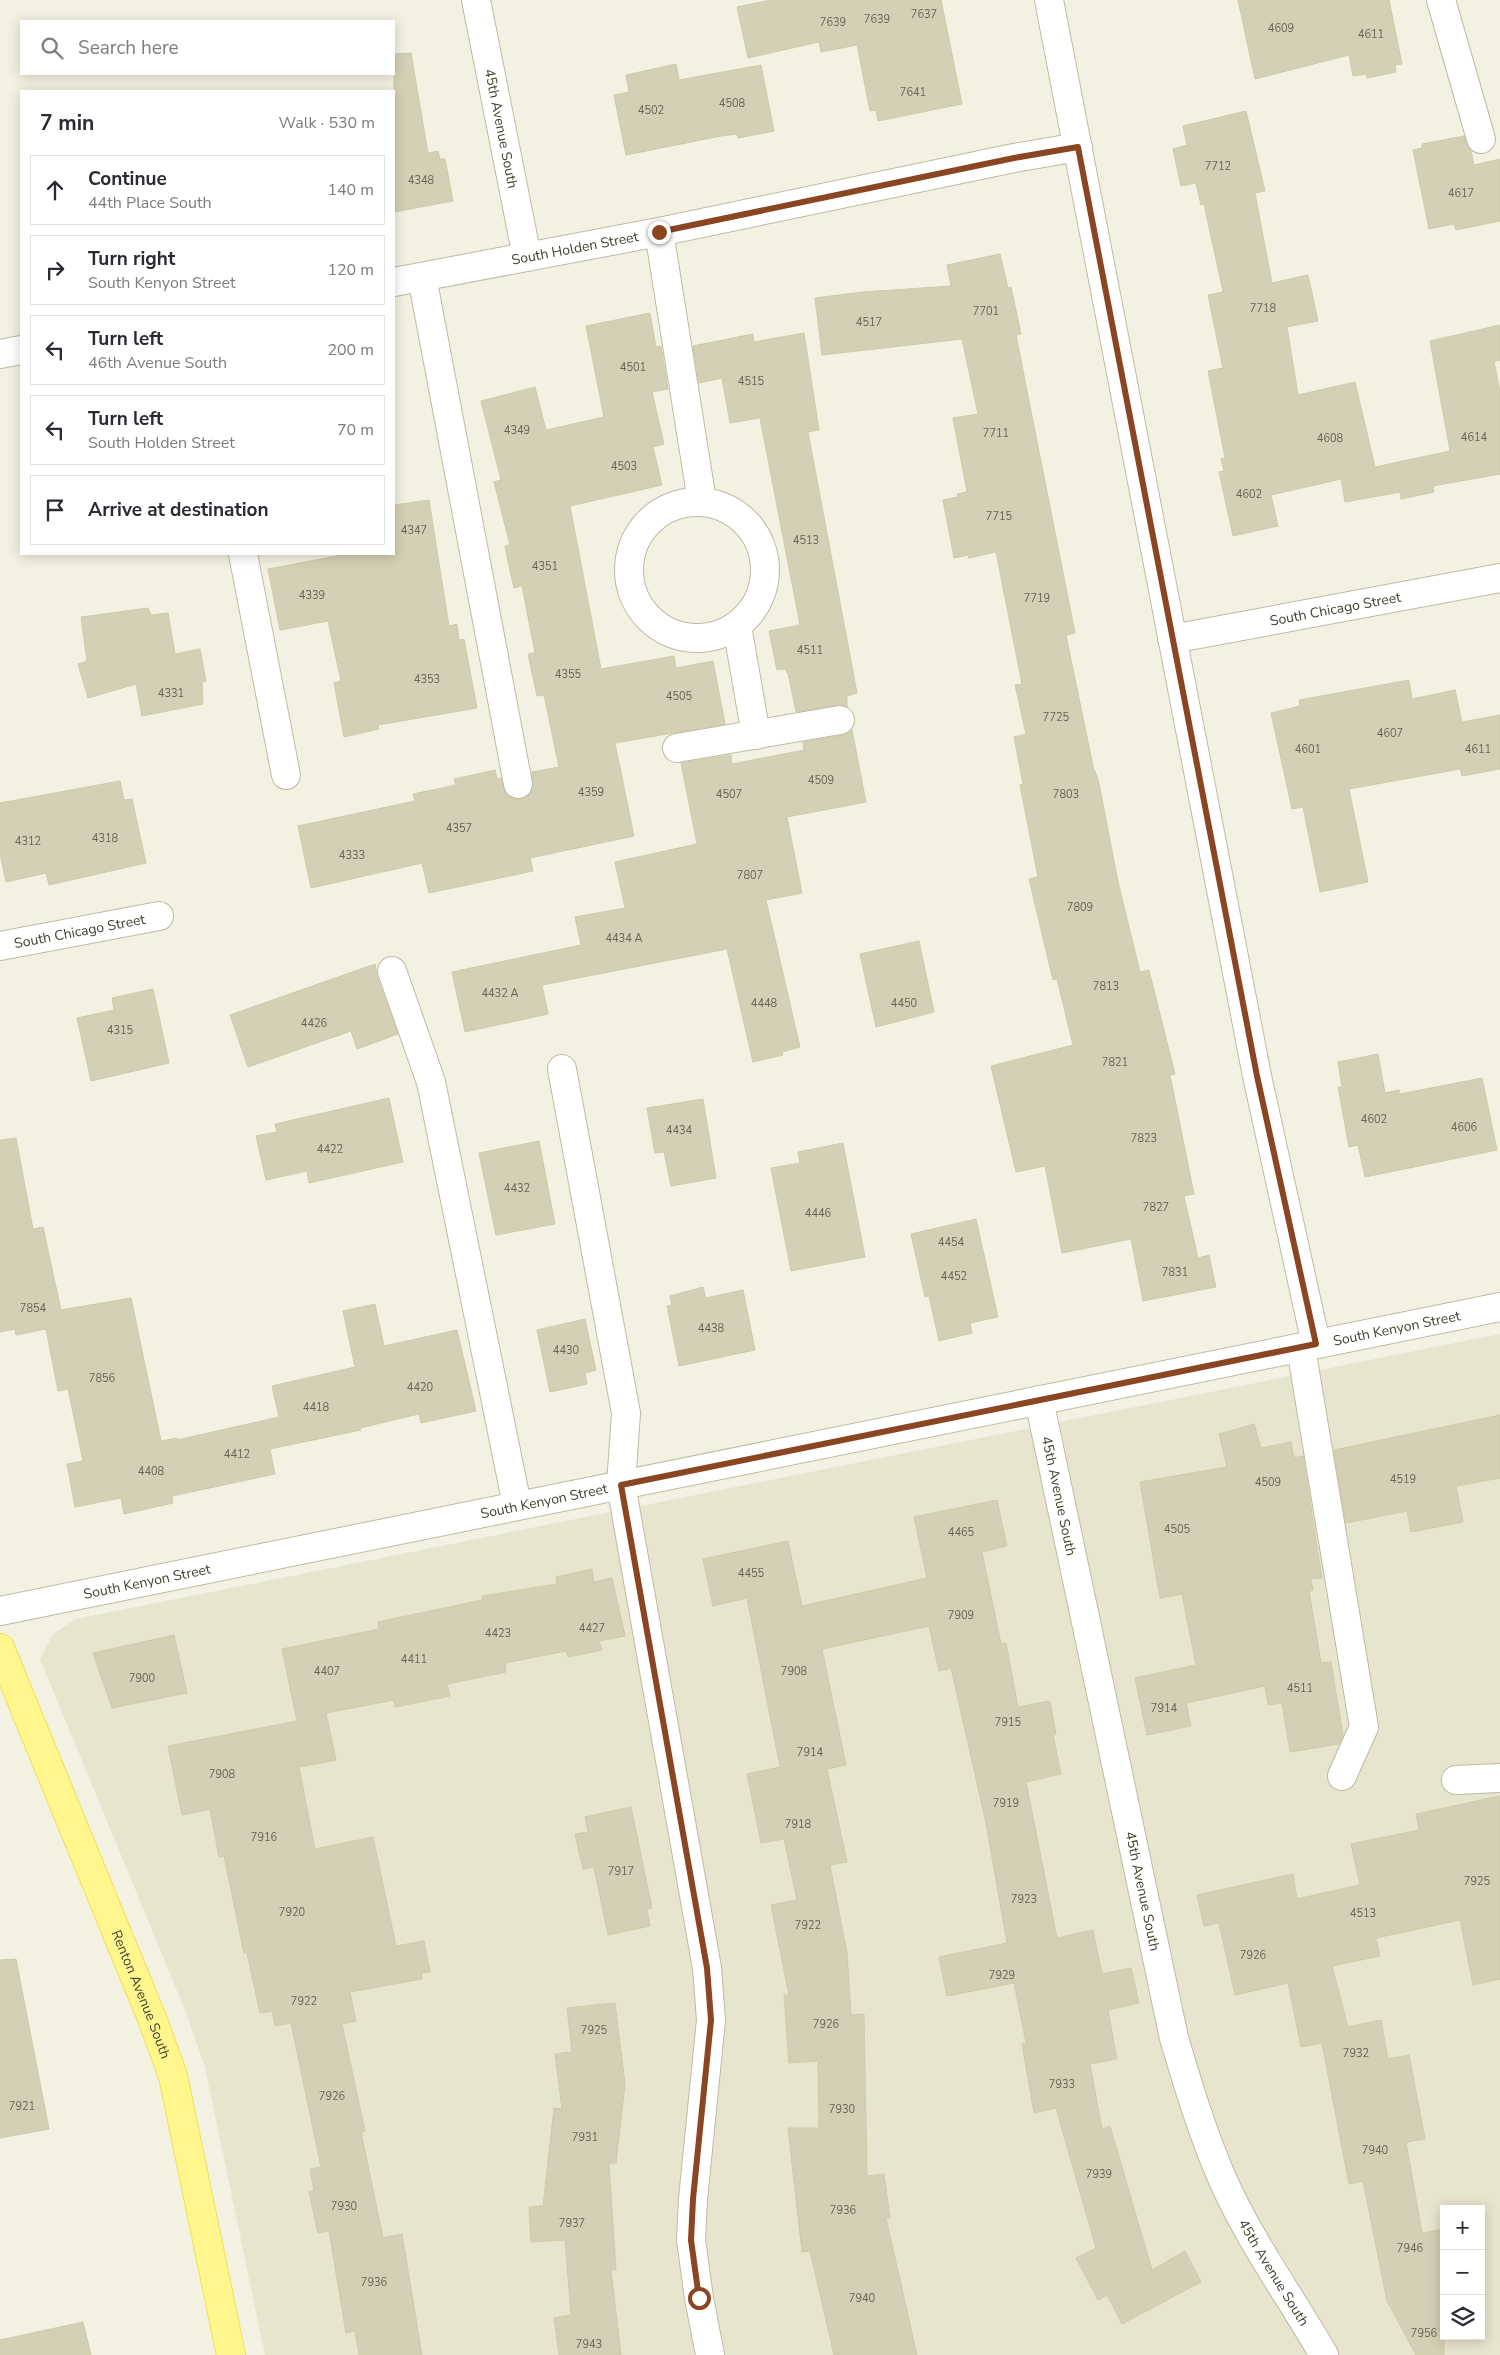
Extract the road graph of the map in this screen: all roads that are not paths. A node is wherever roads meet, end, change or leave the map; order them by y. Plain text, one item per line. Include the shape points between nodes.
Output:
1 (476, 0) edge
2 (1049, 0) edge
3 (1441, 0) edge
4 (1481, 139) dead end
5 (1078, 147) junction
6 (659, 232) junction
7 (527, 257) junction
8 (422, 277) junction
9 (395, 282) edge
10 (20, 350) edge
11 (0, 354) edge
12 (702, 501) junction
13 (243, 555) edge
14 (1500, 578) edge
15 (737, 626) junction
16 (1172, 639) junction
17 (840, 720) dead end
18 (756, 735) junction
19 (677, 748) dead end
20 (286, 775) dead end
21 (518, 784) dead end
22 (159, 916) dead end
23 (0, 946) edge
24 (392, 971) dead end
25 (562, 1069) dead end
26 (1500, 1307) edge
27 (1309, 1346) junction
28 (1039, 1400) junction
29 (621, 1485) junction
30 (517, 1506) junction
31 (0, 1611) edge
32 (0, 1648) edge
33 (1342, 1776) dead end
34 (1500, 1778) edge
35 (1456, 1780) dead end
36 (231, 2355) edge
37 (710, 2355) edge
38 (1324, 2355) edge

1 - 7 street, 45th Avenue South
2 - 5 street
3 - 4 street
5 - 6 street, South Holden Street
5 - 16 street
6 - 7 street, South Holden Street
6 - 12 street
7 - 8 street, South Holden Street
8 - 9 street, South Holden Street
8 - 21 street
10 - 11 street
12 - 15 street via 725,507 745,521 757,536 765,558 765,582 757,605
12 - 15 street via 678,504 656,514 638,535 629,558 629,582 637,604 652,623 668,633 692,639 716,637
13 - 20 street
14 - 16 street, South Chicago Street
15 - 18 street
16 - 27 street
17 - 18 street
18 - 19 street
22 - 23 street, South Chicago Street
24 - 30 street via 431,1082
25 - 29 street via 626,1413
26 - 27 street, South Kenyon Street
27 - 28 street, South Kenyon Street
27 - 33 street via 1364,1727
28 - 29 street, South Kenyon Street
28 - 38 street, 45th Avenue South via 1174,2038 1198,2118 1222,2179 1258,2247
29 - 30 street, South Kenyon Street
29 - 37 street via 707,1968 711,2020 691,2240
30 - 31 street, South Kenyon Street
32 - 36 main road, Renton Avenue South via 173,2076
34 - 35 street

